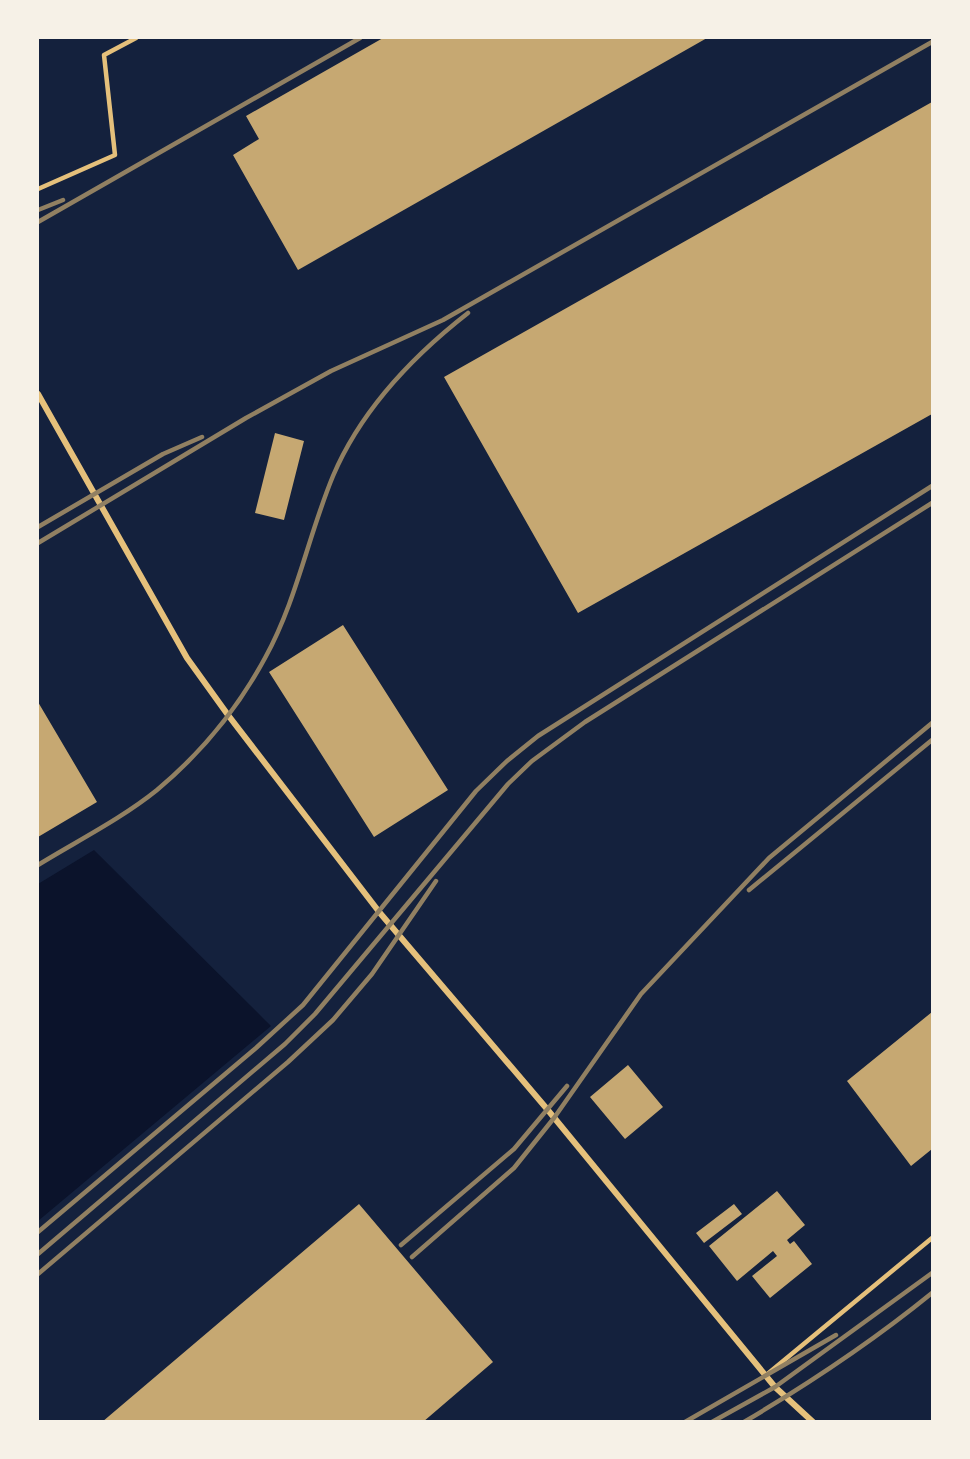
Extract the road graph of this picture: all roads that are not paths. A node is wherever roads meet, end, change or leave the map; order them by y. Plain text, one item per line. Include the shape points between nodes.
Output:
1 (136, 38) edge
2 (38, 189) edge
3 (38, 394) edge
4 (933, 1238) edge
5 (765, 1376) junction
6 (813, 1422) edge

1 - 2 lane via 104,55 115,155
3 - 5 street via 187,658 228,715 380,912
4 - 5 lane
5 - 6 street

